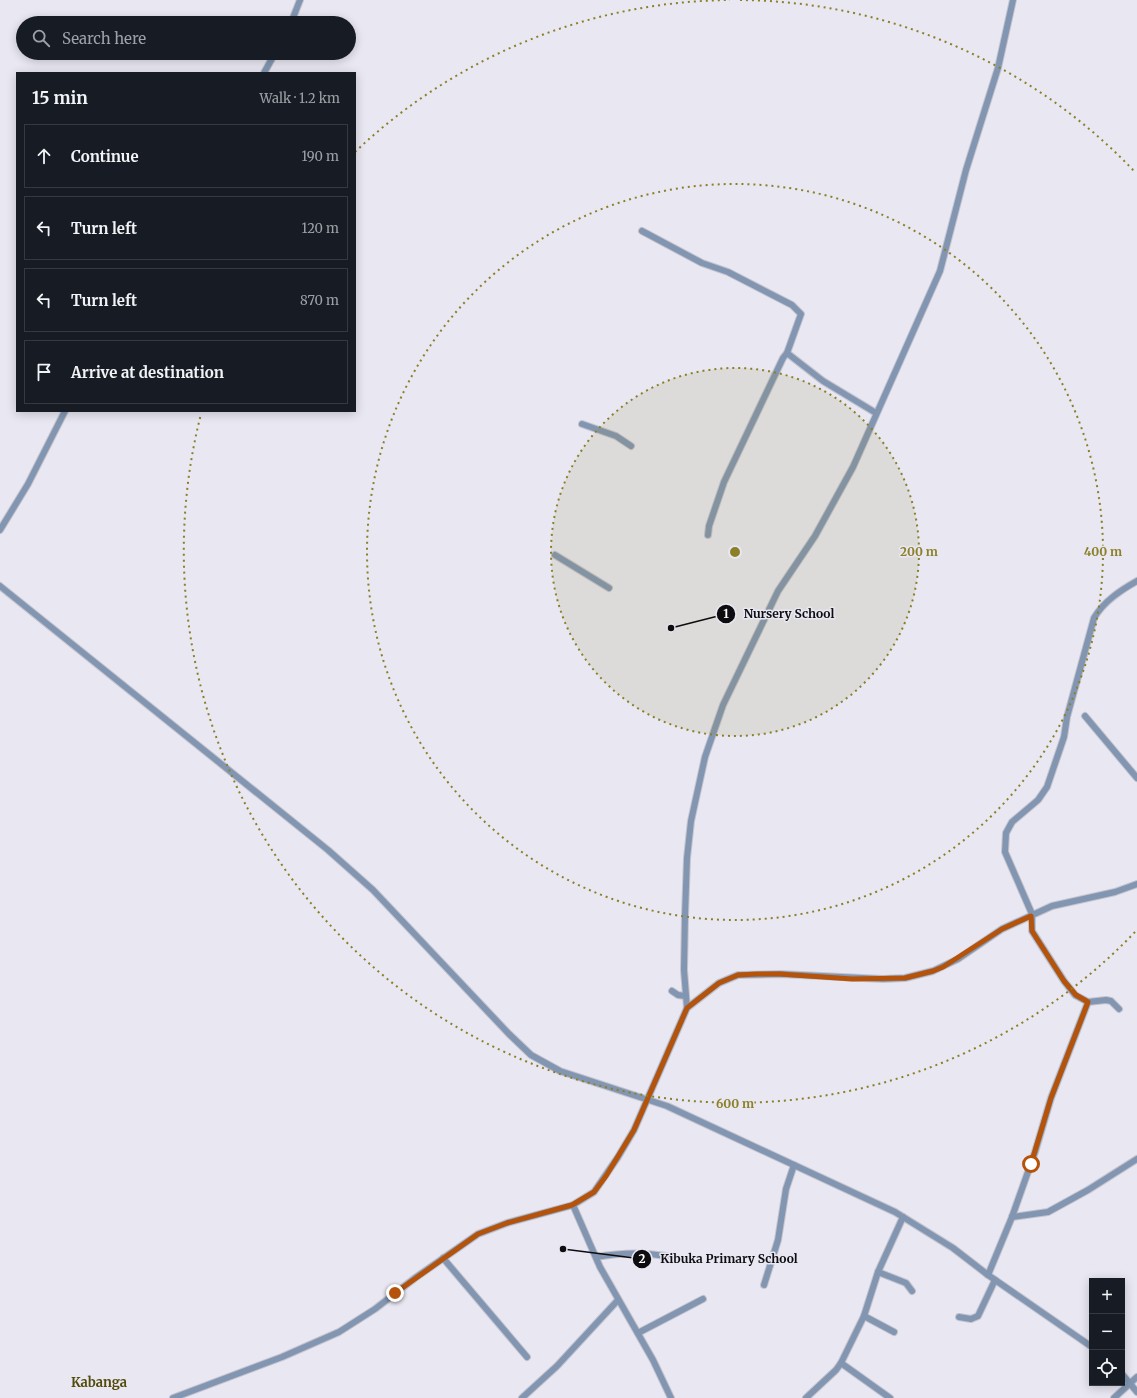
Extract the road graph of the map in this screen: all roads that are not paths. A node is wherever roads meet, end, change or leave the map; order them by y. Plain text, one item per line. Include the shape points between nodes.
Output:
1 (300, 0) edge
2 (1013, 0) edge
3 (294, 16) edge
4 (271, 60) edge
5 (265, 72) edge
6 (642, 231) dead end
7 (787, 353) junction
8 (64, 412) edge
9 (876, 413) junction
10 (582, 424) dead end
11 (631, 446) dead end
12 (0, 530) edge
13 (708, 535) dead end
14 (555, 555) dead end
15 (1137, 581) edge
16 (0, 586) edge
17 (609, 588) dead end
18 (1085, 716) dead end
19 (1137, 778) edge
20 (1137, 884) edge
21 (1031, 916) junction
22 (672, 991) dead end
23 (685, 996) junction
24 (1088, 1002) junction
25 (687, 1008) junction
26 (1119, 1009) dead end
27 (647, 1100) junction
28 (1137, 1159) edge
29 (794, 1165) junction
30 (572, 1205) junction
31 (903, 1217) junction
32 (1012, 1217) junction
33 (666, 1256) dead end
34 (596, 1257) junction
35 (443, 1258) junction
36 (878, 1272) junction
37 (988, 1275) junction
38 (995, 1280) junction
39 (764, 1285) dead end
40 (912, 1291) dead end
41 (703, 1299) dead end
42 (618, 1300) junction
43 (864, 1316) junction
44 (959, 1317) dead end
45 (894, 1332) dead end
46 (638, 1333) junction
47 (1089, 1345) edge
48 (527, 1357) dead end
49 (840, 1363) junction
50 (1137, 1376) edge
51 (1125, 1377) edge
52 (1130, 1382) junction
53 (1137, 1392) edge
54 (173, 1398) edge
55 (522, 1398) edge
56 (671, 1398) edge
57 (806, 1398) edge
58 (890, 1398) edge
59 (1114, 1398) edge

1 - 3 street
2 - 9 street via 998,68 966,170 940,271
4 - 5 street
6 - 7 street via 702,263 728,272 792,305 801,314
7 - 9 street via 823,381
7 - 13 street via 782,358 724,482
8 - 12 street via 28,484
9 - 23 street via 853,467 816,536 778,592 721,711 706,757 691,821 686,894
10 - 11 street via 616,436
14 - 17 street
15 - 21 street via 1119,591 1094,618 1064,737 1047,786 1038,800 1012,822 1006,833 1005,852
16 - 27 street via 328,850 373,890 531,1055 560,1071
18 - 19 street
20 - 21 street via 1115,892 1052,906
21 - 24 street via 1032,931 1064,981 1076,995
21 - 25 street via 1002,929 958,959 933,971 883,980 780,974 738,975 719,983
22 - 23 street
23 - 25 street
24 - 26 street via 1111,1001
24 - 32 street via 1051,1098
25 - 27 street
27 - 29 street via 674,1109
27 - 30 street via 634,1130 606,1176 594,1192
28 - 32 street via 1048,1212
29 - 31 street
29 - 39 street via 786,1189 778,1240
30 - 34 street
30 - 35 street via 478,1234
31 - 36 street
31 - 37 street via 953,1248
32 - 37 street
33 - 34 street via 634,1253
34 - 42 street
35 - 48 street
35 - 54 street via 340,1332
36 - 40 street via 906,1283
36 - 43 street
37 - 38 street
38 - 44 street via 978,1316 970,1319
38 - 47 street
41 - 46 street
42 - 46 street
42 - 55 street
43 - 45 street
43 - 49 street
46 - 56 street
49 - 57 street via 836,1370
49 - 58 street
50 - 52 street
51 - 52 street
52 - 53 street
52 - 59 street

